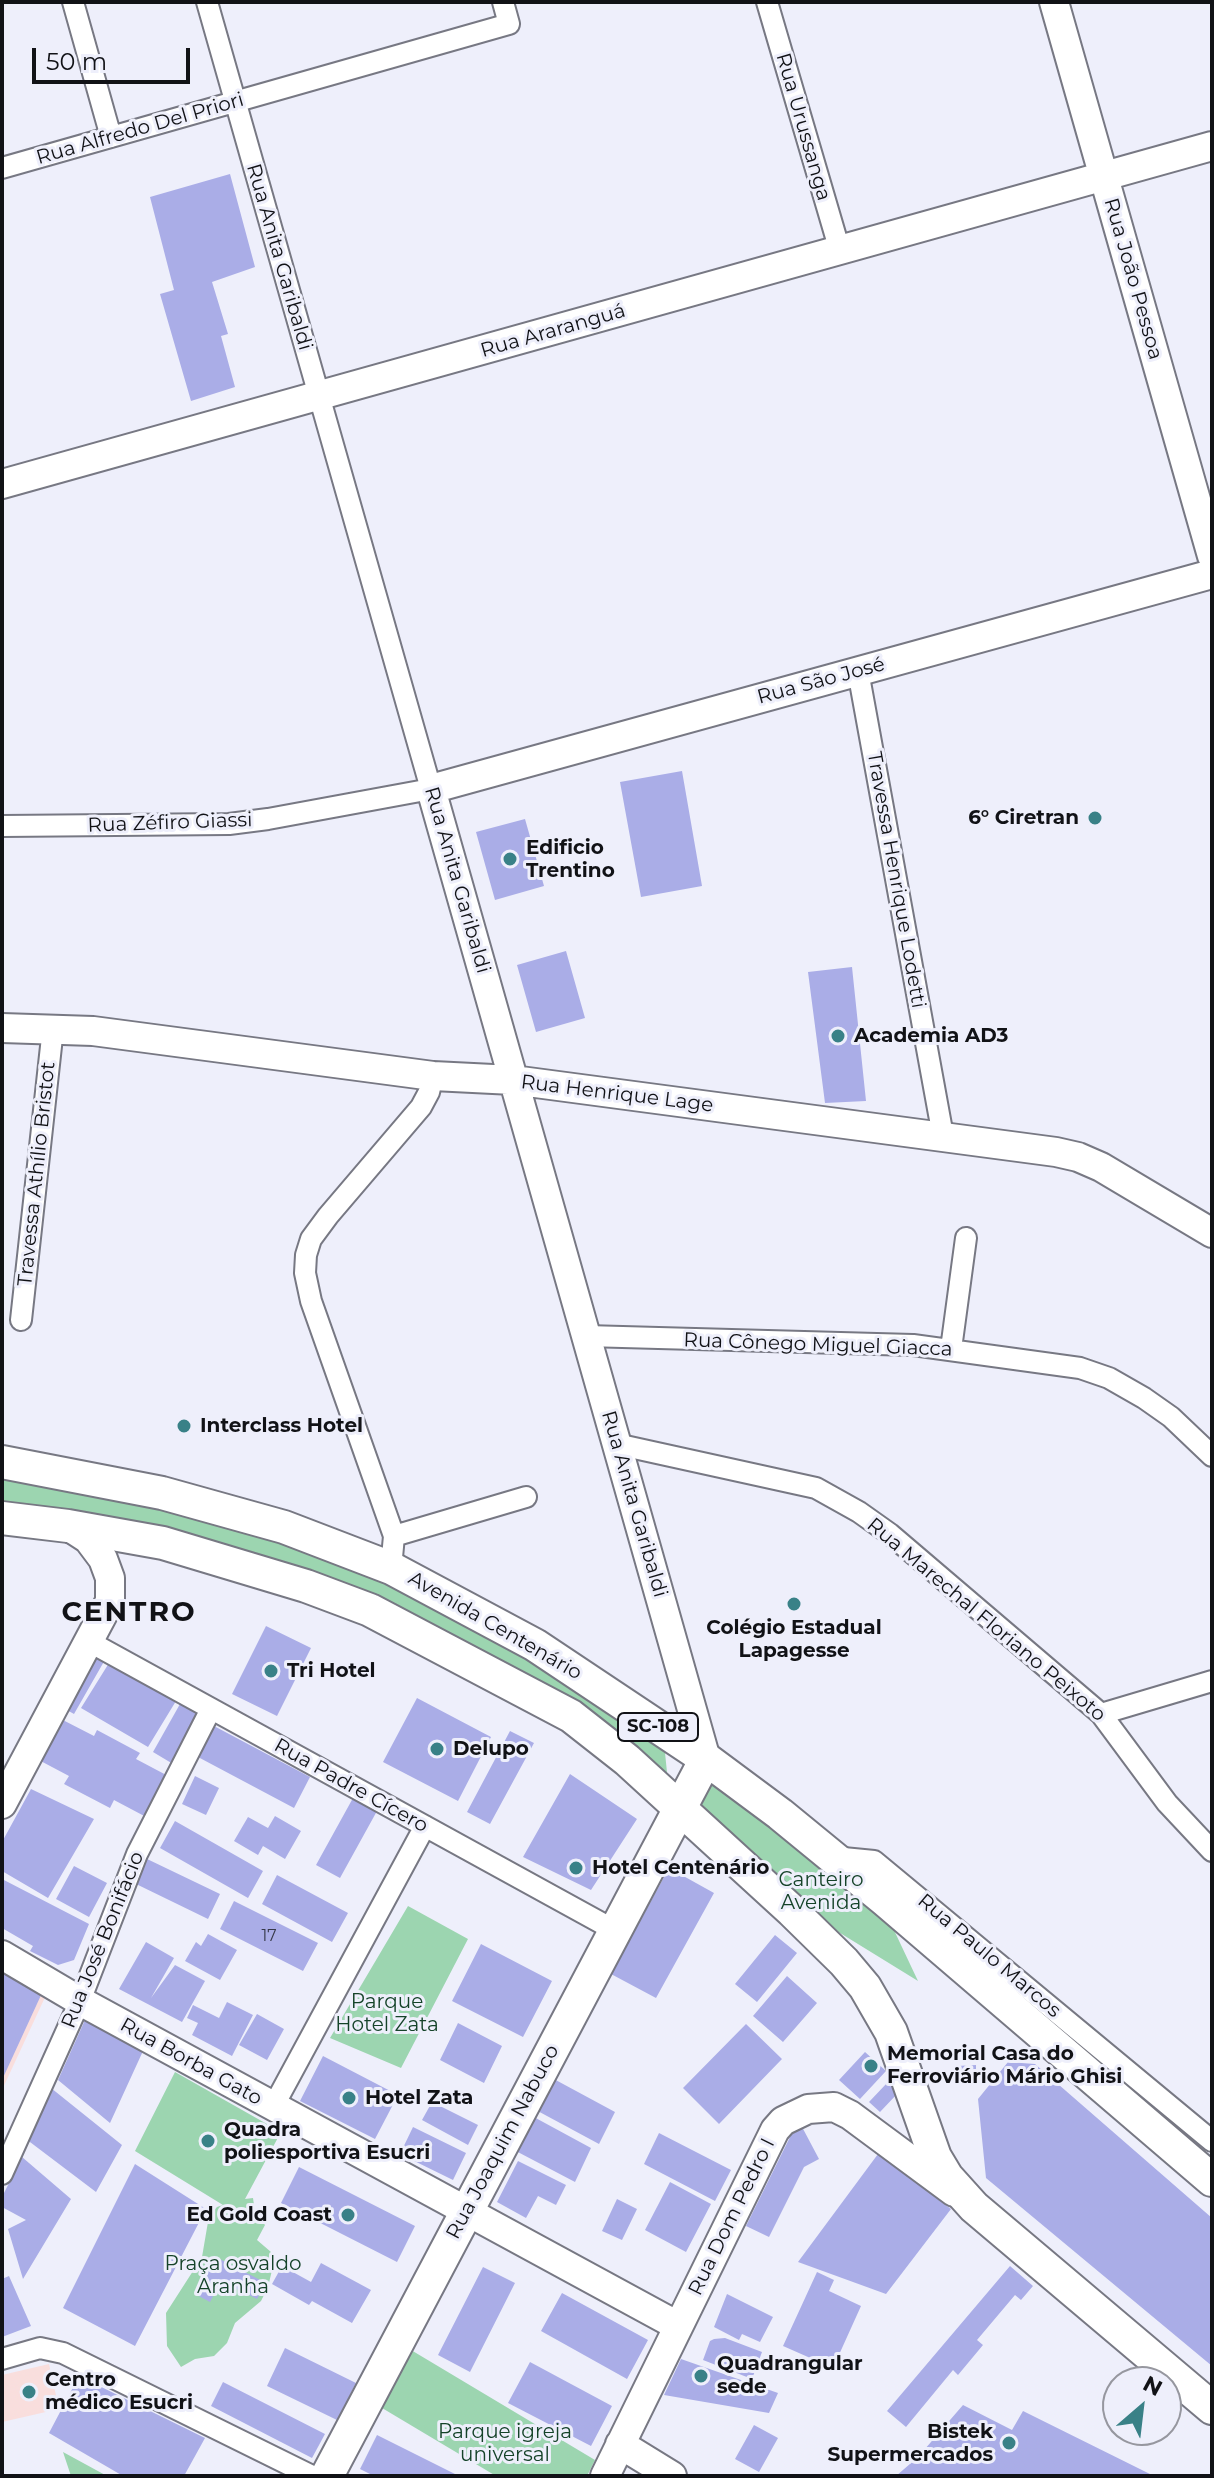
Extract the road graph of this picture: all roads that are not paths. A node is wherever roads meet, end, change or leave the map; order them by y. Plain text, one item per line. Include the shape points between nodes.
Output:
1 (73, 2) edge
2 (207, 2) edge
3 (503, 2) edge
4 (767, 2) edge
5 (1054, 2) edge
6 (235, 102) junction
7 (111, 137) junction
8 (1212, 146) edge
9 (2, 168) edge
10 (1104, 176) junction
11 (840, 251) junction
12 (319, 396) junction
13 (2, 484) edge
14 (1212, 556) edge
15 (1212, 574) edge
16 (858, 671) junction
17 (431, 789) junction
18 (2, 826) edge
19 (2, 1028) edge
20 (53, 1028) junction
21 (433, 1076) junction
22 (513, 1080) junction
23 (943, 1136) junction
24 (1212, 1233) edge
25 (966, 1238) dead end
26 (21, 1320) dead end
27 (586, 1336) junction
28 (951, 1349) junction
29 (616, 1444) junction
30 (1212, 1456) edge
31 (2, 1462) edge
32 (526, 1497) dead end
33 (2, 1518) edge
34 (68, 1526) junction
35 (393, 1552) junction
36 (88, 1641) junction
37 (1212, 1681) edge
38 (211, 1709) junction
39 (1101, 1714) junction
40 (706, 1759) junction
41 (2, 1804) edge
42 (678, 1808) junction
43 (425, 1826) junction
44 (1212, 1851) edge
45 (830, 1856) junction
46 (614, 1930) junction
47 (2, 1955) edge
48 (80, 2001) junction
49 (273, 2107) junction
50 (1212, 2141) edge
51 (2, 2174) edge
52 (1212, 2180) edge
53 (974, 2207) junction
54 (466, 2211) junction
55 (678, 2326) junction
56 (2, 2359) edge
57 (1212, 2408) edge
58 (620, 2444) junction
59 (312, 2476) edge
60 (327, 2476) edge
61 (605, 2476) edge
62 (672, 2476) edge

1 - 7 street
2 - 6 street, Rua Anita Garibaldi
3 - 6 street, Rua Alfredo Del Priori via 509,24
4 - 11 street, Rua Urussanga
5 - 10 main road, Rua João Pessoa
6 - 7 street, Rua Alfredo Del Priori
6 - 12 street, Rua Anita Garibaldi
7 - 9 street, Rua Alfredo Del Priori
8 - 10 main road, Rua Araranguá
10 - 11 main road, Rua Araranguá
10 - 14 main road, Rua João Pessoa
11 - 12 main road, Rua Araranguá
12 - 13 main road, Rua Araranguá
12 - 17 street, Rua Anita Garibaldi
15 - 16 main road, Rua São José
16 - 17 main road, Rua São José
16 - 23 street, Travessa Henrique Lodetti
17 - 18 street, Rua Zéfiro Giassi via 229,824
17 - 22 main road, Rua Anita Garibaldi
19 - 20 main road, Rua Henrique Lage
20 - 21 main road, Rua Henrique Lage
20 - 26 street, Travessa Athílio Bristot
21 - 22 main road, Rua Henrique Lage
21 - 35 street via 421,1107 328,1216 306,1255 311,1301
22 - 23 main road, Rua Henrique Lage
22 - 27 main road, Rua Anita Garibaldi
23 - 24 main road, Rua Henrique Lage via 1078,1157
25 - 28 street
27 - 28 street, Rua Cônego Miguel Giacca
27 - 29 main road, Rua Anita Garibaldi
28 - 30 street, Rua Cônego Miguel Giacca via 1080,1368 1109,1378 1171,1417
29 - 39 street, Rua Marechal Floriano Peixoto via 777,1478 838,1498 890,1534
29 - 40 main road, Rua Anita Garibaldi
31 - 35 main road, Avenida Centenário / SC-108 via 217,1506
32 - 35 street
33 - 34 main road, Avenida Centenário
34 - 36 main road via 88,1539 110,1578 110,1601
34 - 42 main road, Avenida Centenário via 163,1543 370,1610 571,1716
35 - 40 main road, Avenida Centenário / SC-108
36 - 38 street, Rua Padre Cícero
36 - 41 main road
37 - 39 street
38 - 43 street, Rua Padre Cícero
38 - 48 street, Rua José Bonifácio via 137,1854
39 - 44 street, Rua Marechal Floriano Peixoto via 1167,1803
40 - 42 main road, Rua Joaquim Nabuco
40 - 45 main road, Avenida Centenário / SC-108
42 - 46 main road, Rua Joaquim Nabuco
42 - 53 main road, Avenida Centenário via 823,1941 865,1987 891,2032 935,2157
43 - 46 street, Rua Padre Cícero
43 - 49 street
45 - 50 street, Rua Paulo Marcos via 874,1861
45 - 52 main road, Avenida Centenário / SC-108
46 - 54 main road, Rua Joaquim Nabuco
47 - 48 main road, Rua Borba Gato
48 - 49 main road, Rua Borba Gato
48 - 51 street, Rua José Bonifácio
49 - 54 main road, Rua Borba Gato
53 - 55 main road, Rua Dom Pedro I via 850,2115 834,2107 799,2112 775,2130
53 - 57 main road, Avenida Centenário
54 - 55 main road, Rua Borba Gato
54 - 60 main road, Rua Joaquim Nabuco
55 - 58 main road, Rua Dom Pedro I
56 - 59 street via 40,2348 63,2353
58 - 61 main road, Rua Dom Pedro I
58 - 62 main road

